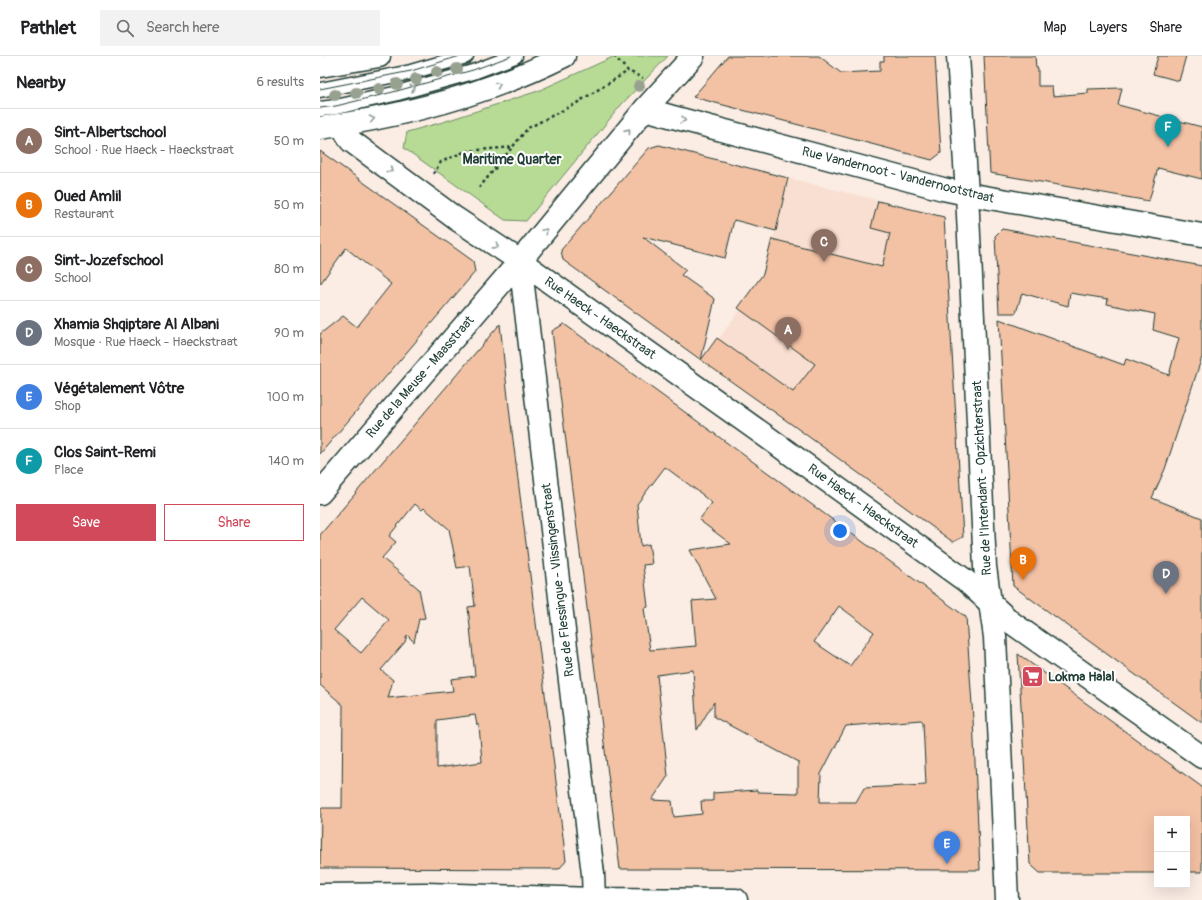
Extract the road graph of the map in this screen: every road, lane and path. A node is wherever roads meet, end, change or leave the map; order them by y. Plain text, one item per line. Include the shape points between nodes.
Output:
1 (379, 56) edge
2 (466, 56) edge
3 (515, 56) edge
4 (564, 56) edge
5 (614, 56) edge
6 (694, 56) edge
7 (958, 56) edge
8 (320, 66) edge
9 (628, 71) junction
10 (649, 81) dead end
11 (320, 90) edge
12 (646, 108) junction
13 (320, 109) edge
14 (343, 125) junction
15 (320, 128) edge
16 (513, 147) junction
17 (431, 176) dead end
18 (479, 188) dead end
19 (967, 194) junction
20 (1202, 235) edge
21 (520, 261) junction
22 (320, 493) edge
23 (990, 603) junction
24 (1202, 757) edge
25 (320, 894) edge
26 (426, 897) edge
27 (594, 899) junction
28 (736, 900) edge
29 (1007, 900) edge

1 - 8 street
2 - 11 lane via 411,72
13 -> 3 lane via 394,94 473,72
14 -> 4 street via 450,101 495,86
5 - 9 path
6 - 12 street, Rue de la Meuse - Maasstraat
7 - 19 street, Rue de l'Intendant - Opzichterstraat
9 - 10 path
9 - 16 path via 575,104 528,128
12 -> 19 street, Rue Vandernoot - Vandernootstraat
21 -> 12 street, Rue de la Meuse - Maasstraat
14 - 15 street
14 -> 21 street, Rue Haeck - Haeckstraat via 351,141 455,218
16 - 17 path via 466,151 441,162
16 - 18 path
19 - 20 street, Rue Vandernoot - Vandernootstraat
19 - 23 street, Rue de l'Intendant - Opzichterstraat via 985,567
21 - 22 street, Rue de la Meuse - Maasstraat
21 - 23 street, Rue Haeck - Haeckstraat via 966,580
21 - 27 street, Rue de Flessingue - Vlissingenstraat
23 - 24 street, Rue Haeck - Haeckstraat via 1012,623
23 - 29 street, Rue de l'Intendant - Opzichterstraat via 995,637
25 - 26 street
26 - 27 street
27 - 28 street

